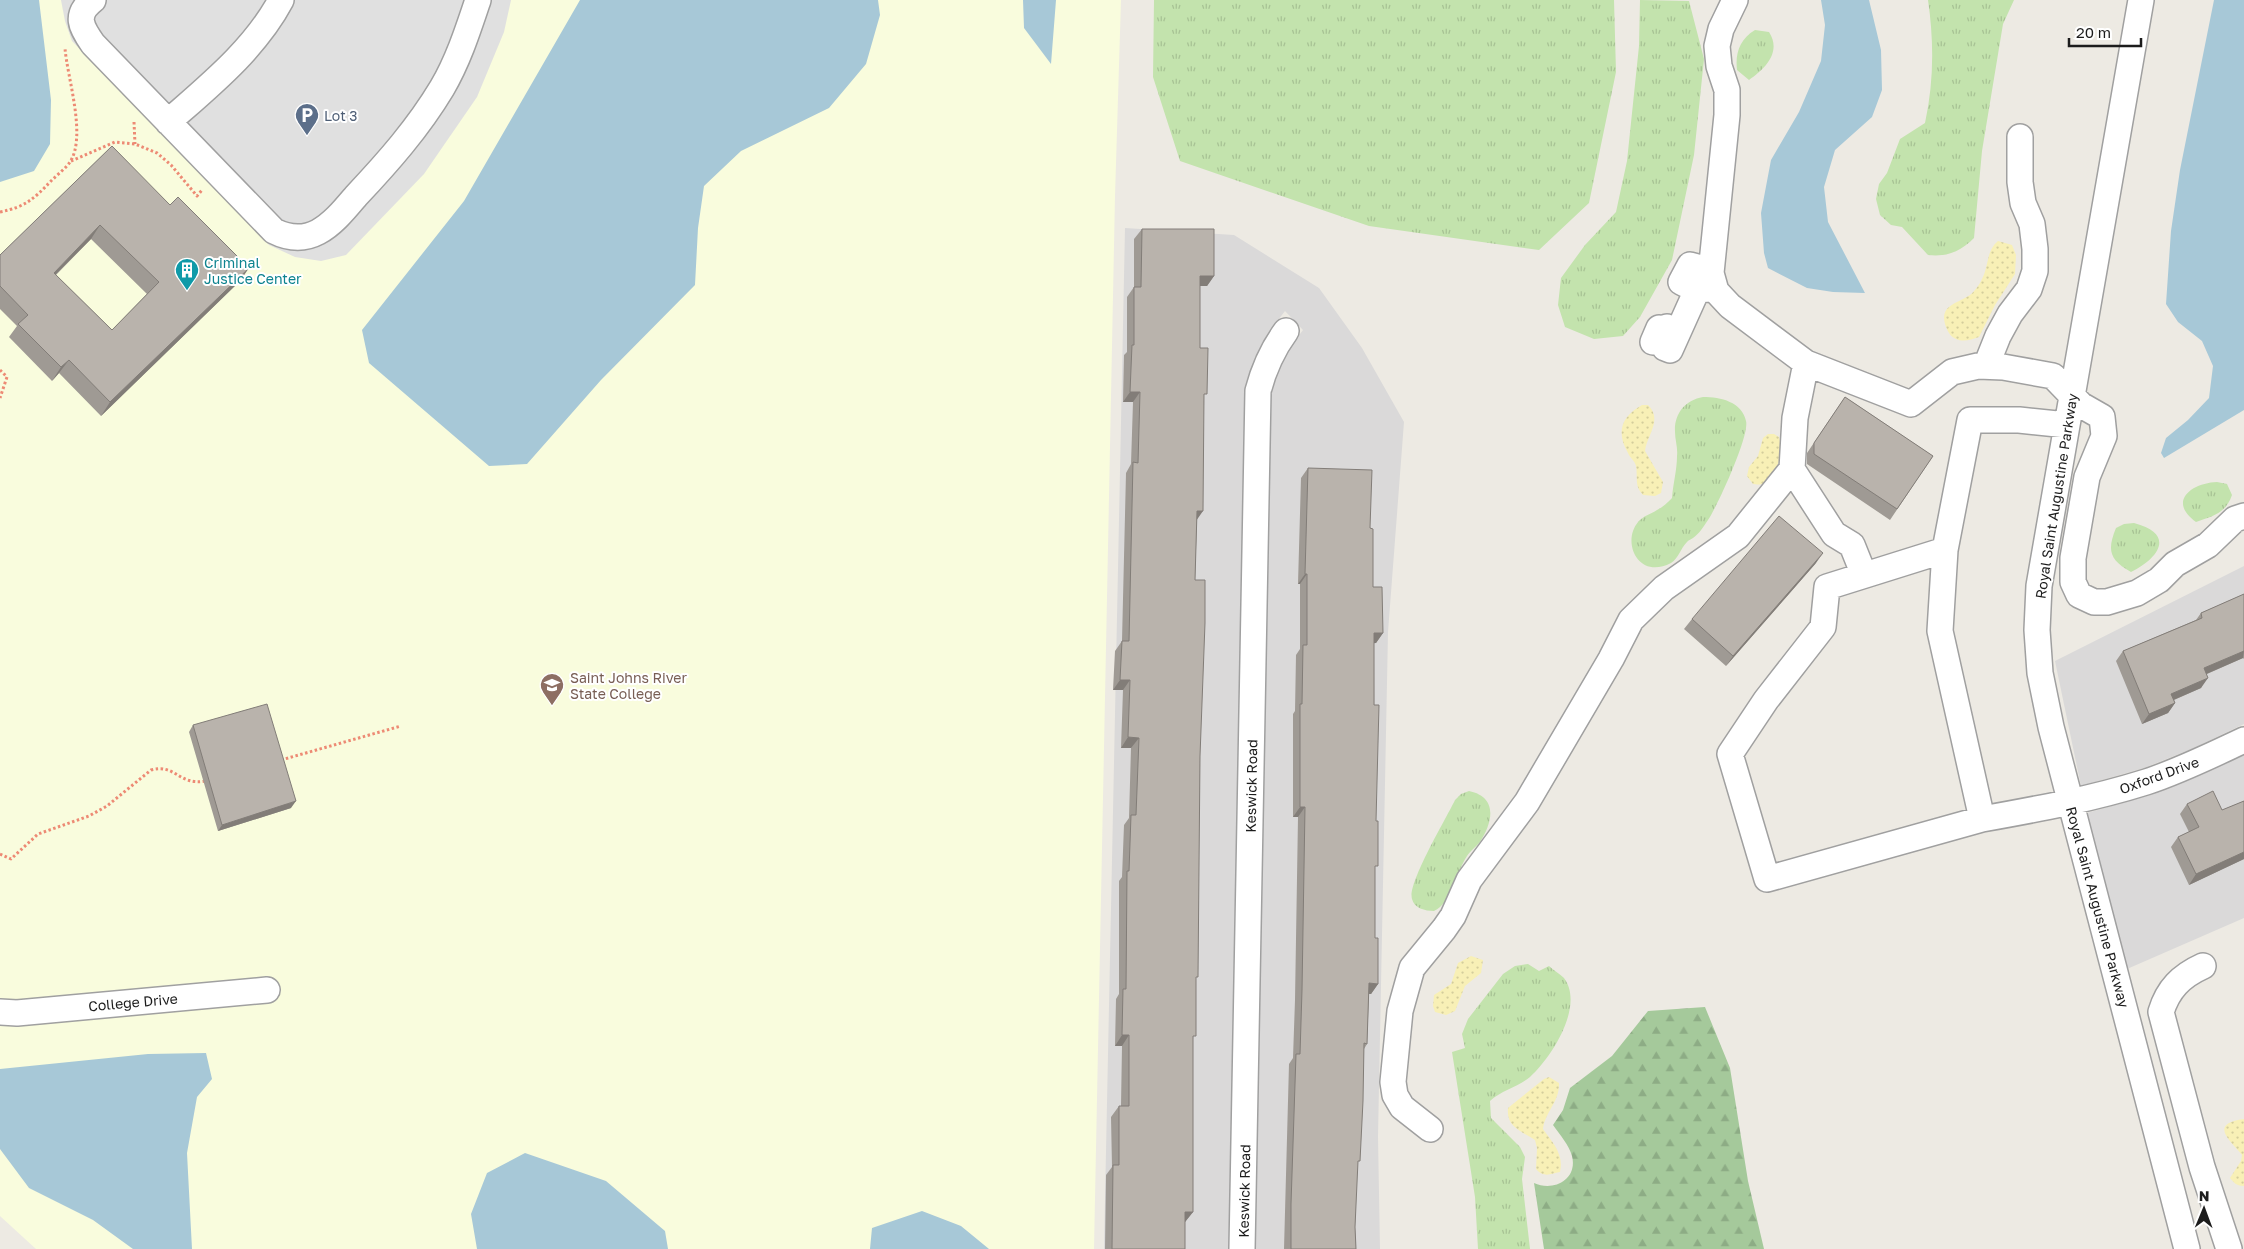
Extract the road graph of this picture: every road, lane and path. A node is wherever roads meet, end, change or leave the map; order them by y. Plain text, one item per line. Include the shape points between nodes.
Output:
1 (93, 0) edge
2 (281, 0) edge
3 (478, 0) edge
4 (1735, 0) edge
5 (2141, 0) edge
6 (65, 43) dead end
7 (168, 122) junction
8 (2020, 137) dead end
9 (71, 161) junction
10 (220, 176) junction
11 (0, 212) edge
12 (1700, 277) junction
13 (1659, 328) dead end
14 (1286, 331) dead end
15 (1806, 363) junction
16 (1986, 366) junction
17 (0, 370) edge
18 (2072, 396) junction
19 (0, 398) edge
20 (2067, 425) junction
21 (1792, 468) junction
22 (2244, 516) edge
23 (1946, 550) junction
24 (1864, 575) junction
25 (401, 726) dead end
26 (2244, 740) edge
27 (278, 761) edge
28 (212, 780) edge
29 (2071, 803) junction
30 (1982, 819) junction
31 (0, 854) edge
32 (2203, 966) dead end
33 (267, 990) dead end
34 (0, 1012) edge
35 (1430, 1129) dead end
36 (1242, 1249) edge
37 (2186, 1249) edge
38 (2229, 1249) edge

1 - 7 street via 85,6 80,17 83,30
2 - 7 street via 228,67
3 - 10 street via 464,43 420,122 336,218 318,232 295,238 274,232
4 - 12 street via 1717,46 1727,90 1710,228
5 - 18 street, Royal Saint Augustine Parkway
6 - 9 path via 76,110
7 - 10 street
8 - 16 street via 2020,182 2023,203 2032,224 2035,271 2029,289 1998,336
9 - 10 path via 115,142 134,144 157,153 196,196
9 - 11 path via 38,195 19,208
12 - 13 street via 1709,289 1697,290 1670,350 1665,348 1672,330 1667,327 1660,342 1653,342
12 - 15 street via 1730,306
14 - 36 street, Keswick Road via 1266,364 1258,391
15 - 16 street via 1911,404 1952,372
15 - 21 street via 1795,418
16 - 18 street via 2053,376
17 - 19 path via 7,377
18 - 20 street, Royal Saint Augustine Parkway
18 - 22 street via 2102,417 2104,426 2104,436 2087,476 2078,523 2073,582 2079,595 2094,602 2107,602 2137,593 2175,564 2208,545 2235,519
20 - 23 street via 2019,420 1970,420
20 - 29 street, Royal Saint Augustine Parkway via 2039,586 2037,630 2040,674
21 - 24 street via 1834,534 1852,545
21 - 35 street via 1738,536 1664,588 1632,620 1527,802 1469,880 1444,929 1412,968 1400,1011 1393,1082 1395,1095 1402,1107
23 - 24 street
23 - 30 street via 1940,631
24 - 30 street, Oxford Drive via 1827,587 1822,627 1766,700 1730,754 1767,878
25 - 27 path
26 - 29 street, Oxford Drive via 2147,782
28 - 31 path via 195,783 184,780 171,770 151,770 107,806 38,834 11,859
29 - 30 street, Oxford Drive
29 - 37 street, Royal Saint Augustine Parkway
32 - 38 street via 2182,977 2164,1001 2161,1012 2202,1166
33 - 34 street, College Drive

